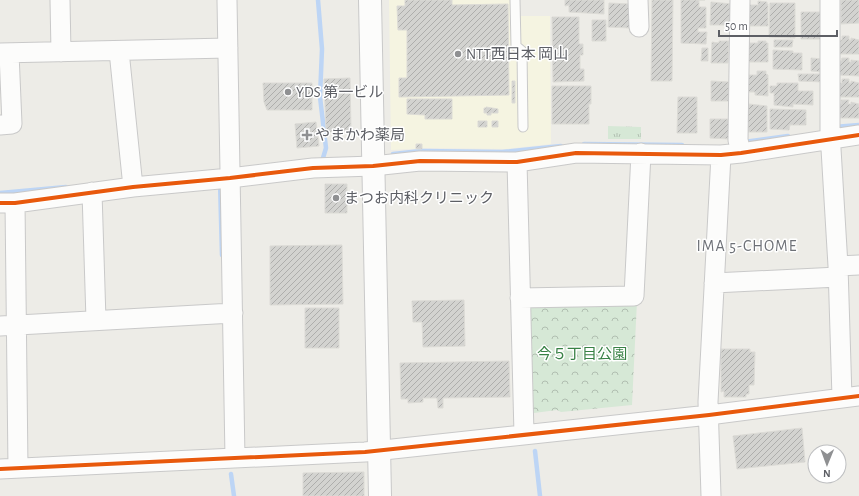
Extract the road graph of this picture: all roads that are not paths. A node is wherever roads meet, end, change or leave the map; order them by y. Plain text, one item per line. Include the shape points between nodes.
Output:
1 (60, 0) edge
2 (226, 0) edge
3 (370, 0) edge
4 (515, 0) edge
5 (638, 0) edge
6 (740, 0) edge
7 (830, 0) edge
8 (639, 27) dead end
9 (228, 48) junction
10 (119, 51) junction
11 (61, 52) junction
12 (4, 53) edge
13 (0, 125) edge
14 (523, 127) dead end
15 (831, 132) junction
16 (859, 135) edge
17 (740, 147) junction
18 (641, 153) junction
19 (721, 155) junction
20 (516, 162) junction
21 (373, 166) junction
22 (226, 175) junction
23 (132, 182) junction
24 (92, 192) junction
25 (7, 203) edge
26 (859, 266) edge
27 (838, 272) junction
28 (714, 283) junction
29 (525, 298) junction
30 (233, 313) junction
31 (96, 320) junction
32 (8, 325) edge
33 (850, 397) edge
34 (709, 415) junction
35 (524, 434) junction
36 (380, 450) junction
37 (235, 458) junction
38 (9, 469) edge
39 (380, 496) edge
40 (711, 496) edge

1 - 11 street
2 - 9 street
3 - 21 street
4 - 14 lane via 516,46 522,51
5 - 8 street
6 - 17 street
7 - 15 street
9 - 10 street
9 - 22 street
10 - 11 street
10 - 23 street
11 - 12 street
12 - 13 street via 12,124
15 - 16 street
15 - 17 street
15 - 27 street
17 - 19 street
18 - 19 street
18 - 20 street via 576,153
18 - 29 street via 634,296
19 - 28 street
20 - 21 street via 420,161
20 - 29 street
21 - 22 street
21 - 36 street
22 - 23 street
22 - 30 street
23 - 24 street
24 - 25 street
24 - 31 street
25 - 32 street
26 - 27 street
27 - 28 street
27 - 33 street
28 - 34 street
29 - 35 street
30 - 31 street
30 - 37 street
31 - 32 street
32 - 38 street
33 - 34 street
34 - 35 street
34 - 40 street
35 - 36 street
36 - 37 street
36 - 39 street
37 - 38 street

